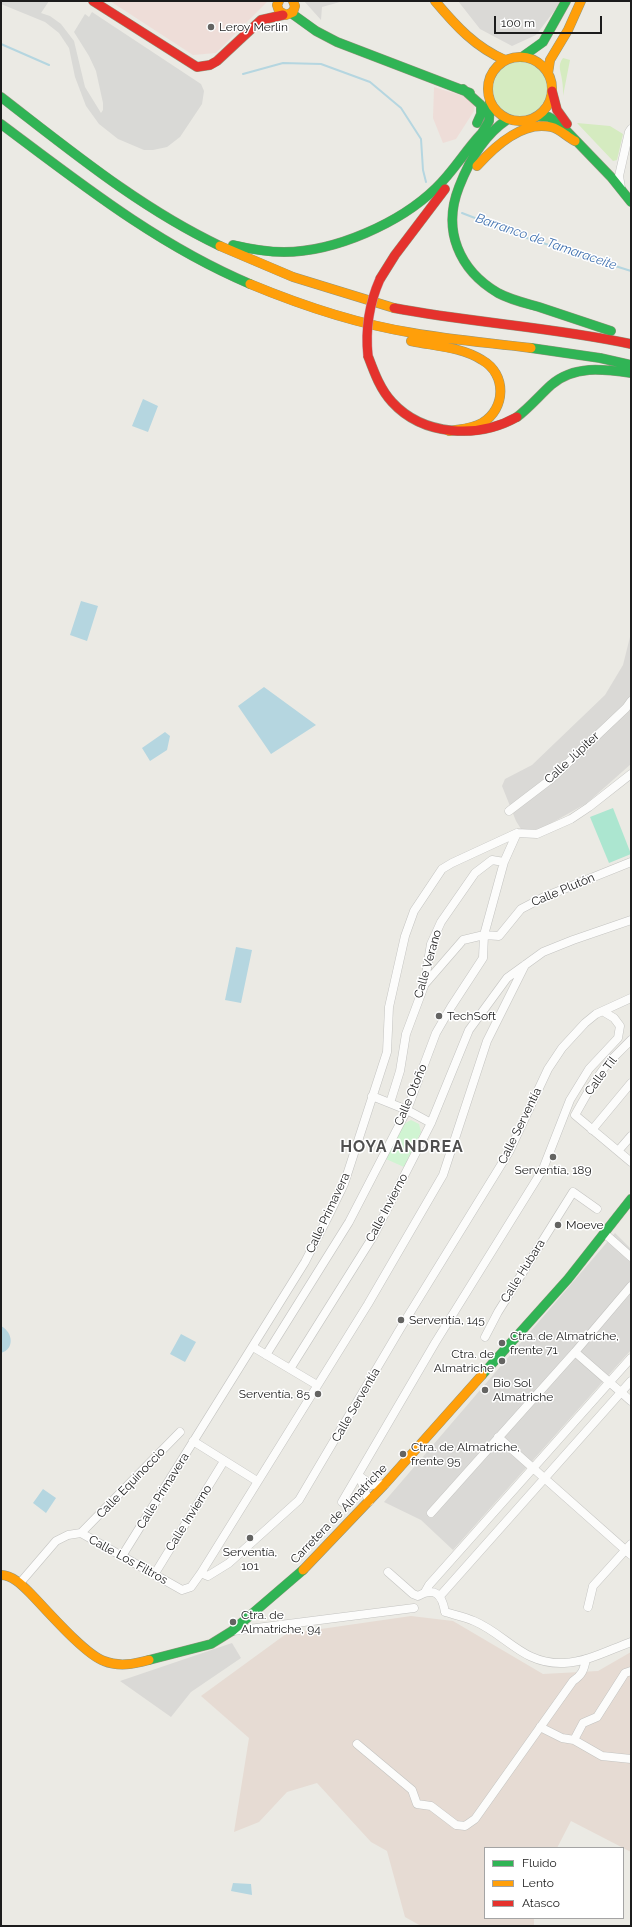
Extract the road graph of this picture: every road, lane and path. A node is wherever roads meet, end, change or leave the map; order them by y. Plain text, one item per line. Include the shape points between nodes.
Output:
1 (93, 1) edge
2 (279, 1) edge
3 (293, 1) edge
4 (435, 1) edge
5 (566, 1) edge
6 (581, 1) edge
7 (287, 14) junction
8 (522, 57) junction
9 (505, 60) junction
10 (548, 73) junction
11 (489, 80) junction
12 (464, 90) junction
13 (552, 91) junction
14 (1, 97) edge
15 (490, 102) junction
16 (538, 116) junction
17 (508, 119) junction
18 (1, 124) edge
19 (631, 129) edge
20 (481, 134) junction
21 (575, 142) junction
22 (467, 150) junction
23 (475, 156) junction
24 (623, 160) junction
25 (465, 161) junction
26 (596, 162) junction
27 (631, 165) edge
28 (621, 189) junction
29 (456, 192) junction
30 (631, 202) edge
31 (169, 220) junction
32 (234, 278) junction
33 (631, 337) edge
34 (631, 344) edge
35 (631, 365) edge
36 (631, 373) edge
37 (449, 431) junction
38 (631, 701) edge
39 (631, 774) edge
40 (509, 811) dead end
41 (517, 833) junction
42 (504, 862) junction
43 (631, 862) edge
44 (631, 920) edge
45 (484, 935) junction
46 (526, 965) junction
47 (424, 986) junction
48 (631, 998) edge
49 (604, 1012) junction
50 (631, 1040) edge
51 (631, 1083) edge
52 (372, 1096) junction
53 (390, 1103) junction
54 (407, 1110) junction
55 (431, 1123) junction
56 (592, 1130) junction
57 (631, 1136) edge
58 (618, 1151) junction
59 (631, 1162) edge
60 (631, 1199) edge
61 (597, 1209) dead end
62 (604, 1233) junction
63 (631, 1256) edge
64 (631, 1286) edge
65 (485, 1337) dead end
66 (252, 1347) junction
67 (575, 1352) junction
68 (266, 1355) junction
69 (631, 1358) edge
70 (290, 1369) junction
71 (631, 1381) edge
72 (610, 1382) junction
73 (318, 1385) junction
74 (621, 1392) junction
75 (631, 1401) edge
76 (180, 1432) dead end
77 (498, 1437) junction
78 (193, 1441) junction
79 (224, 1461) junction
80 (532, 1469) junction
81 (358, 1475) junction
82 (544, 1479) junction
83 (257, 1481) junction
84 (385, 1484) junction
85 (342, 1502) dead end
86 (369, 1502) junction
87 (431, 1513) dead end
88 (81, 1534) junction
89 (629, 1550) edge
90 (122, 1556) junction
91 (388, 1572) dead end
92 (201, 1573) junction
93 (1, 1575) edge
94 (154, 1575) junction
95 (20, 1583) junction
96 (425, 1592) junction
97 (440, 1596) junction
98 (588, 1607) dead end
99 (414, 1608) dead end
100 (232, 1631) junction
101 (631, 1642) edge
102 (586, 1660) junction
103 (631, 1671) edge
104 (540, 1727) junction
105 (574, 1740) junction
106 (357, 1744) dead end
107 (631, 1759) edge

1 - 7 main road via 182,59 204,67 217,61 261,20
2 - 7 main road via 278,8
3 - 7 main road via 294,9
4 - 9 main road via 474,44 483,51
5 - 8 main road via 543,42
6 - 10 main road via 550,60
7 - 12 main road via 337,42
8 - 9 main road
8 - 10 main road via 536,61
9 - 11 main road via 494,70
10 - 13 main road
11 - 12 main road via 478,87
11 - 15 main road
12 - 15 main road
12 - 22 main road via 482,108
13 - 16 main road via 548,104
13 - 26 main road via 557,110
14 - 31 main road via 118,186
15 - 17 main road
15 - 20 main road via 489,121
16 - 17 main road via 526,121
16 - 21 main road via 553,118
17 - 23 main road via 495,128
18 - 32 main road via 106,203 155,236
19 - 24 street
20 - 22 main road
20 - 25 main road
21 - 26 main road
21 - 29 main road via 552,127 536,126 524,130 492,150
22 - 31 main road via 438,186 406,212 343,242 322,248 282,253 245,249 190,225
23 - 25 main road
23 - 29 main road
24 - 27 street
24 - 28 street via 619,176
25 - 37 main road, bridge via 380,279 371,300 365,326 368,356 382,392 397,408 414,420 437,430
26 - 28 main road
28 - 30 main road
29 - 33 main road via 450,214 452,235 468,269 482,283 499,294
31 - 34 main road via 212,243 294,278 389,307 444,317 554,329
32 - 35 main road via 295,302 383,327 568,352
32 - 37 main road via 292,308 385,335 469,354 483,360 494,370 501,384 498,409 481,424
36 - 37 main road via 577,371 554,383 517,417 500,426 485,430
38 - 40 street, Calle Júpiter via 551,779
39 - 41 street via 571,819 537,834
41 - 42 street
41 - 52 street, Calle Primavera via 442,869 414,911 405,936 389,1007 386,1052
42 - 45 street, Calle Otoño
42 - 47 street, Calle Verano via 492,860 475,873 440,922 431,944
43 - 45 street, Calle Plutón via 520,909 499,936
44 - 46 street via 543,952
45 - 47 street via 464,940
45 - 54 street, Calle Otoño via 483,958 436,1033
46 - 55 street, Calle Invierno via 507,978 469,1030
46 - 73 street via 487,1041 443,1176
47 - 53 street, Calle Verano via 406,1034 400,1071
48 - 49 street
49 - 81 street via 614,1018 620,1026 618,1038 589,1069 570,1100 543,1170 435,1343
49 - 92 street, Calle Serventía via 596,1014 585,1023 562,1048 548,1069 510,1152 403,1324 299,1500 229,1563 208,1576
50 - 56 street, Calle Til via 592,1085 575,1115
51 - 56 street
52 - 53 street
52 - 66 street, Calle Primavera via 344,1184 330,1215 305,1262
53 - 54 street
54 - 55 street
54 - 68 street, Calle Otoño via 349,1222
55 - 70 street, Calle Invierno via 374,1235
56 - 58 street
57 - 58 street
58 - 59 street
60 - 62 main road, Carretera de Almatriche
61 - 65 street, Calle Hubara via 573,1192
62 - 63 street
62 - 84 main road, Carretera de Almatriche via 568,1279
64 - 67 street
66 - 68 street
66 - 78 street, Calle Primavera
67 - 72 street
67 - 77 street
68 - 70 street
69 - 72 street
70 - 73 street
71 - 74 street
72 - 74 street
72 - 80 street
73 - 83 street
74 - 75 street
74 - 82 street
76 - 88 street, Calle Equinoccio
77 - 80 street
77 - 87 street
78 - 79 street
78 - 90 street, Calle Primavera
79 - 83 street
79 - 94 street, Calle Invierno
80 - 82 street
80 - 96 street
81 - 84 street via 371,1485
81 - 85 street
81 - 86 street
82 - 89 street
82 - 97 street
83 - 92 street
84 - 86 main road, Carretera de Almatriche
86 - 100 main road, Carretera de Almatriche via 294,1579
88 - 90 street, Calle Los Filtros
88 - 95 street, Calle Los Filtros via 68,1535 56,1542
89 - 98 street via 593,1586
90 - 94 street, Calle Los Filtros
91 - 96 street via 413,1594 418,1596
92 - 94 street, Calle Los Filtros via 191,1587 182,1590
93 - 95 main road, Carretera de Almatriche
95 - 100 main road, Carretera de Almatriche via 81,1645 103,1661 130,1665 211,1644
96 - 97 street via 433,1592
97 - 102 street via 445,1612 474,1621 517,1650 541,1661 564,1663
99 - 100 street
101 - 102 street
102 - 104 street via 580,1676 573,1681
103 - 105 street via 625,1673 597,1717 583,1723
104 - 105 street via 562,1738
104 - 106 street via 475,1819 465,1826 456,1825 430,1806 417,1804 412,1790
105 - 107 street via 602,1756

